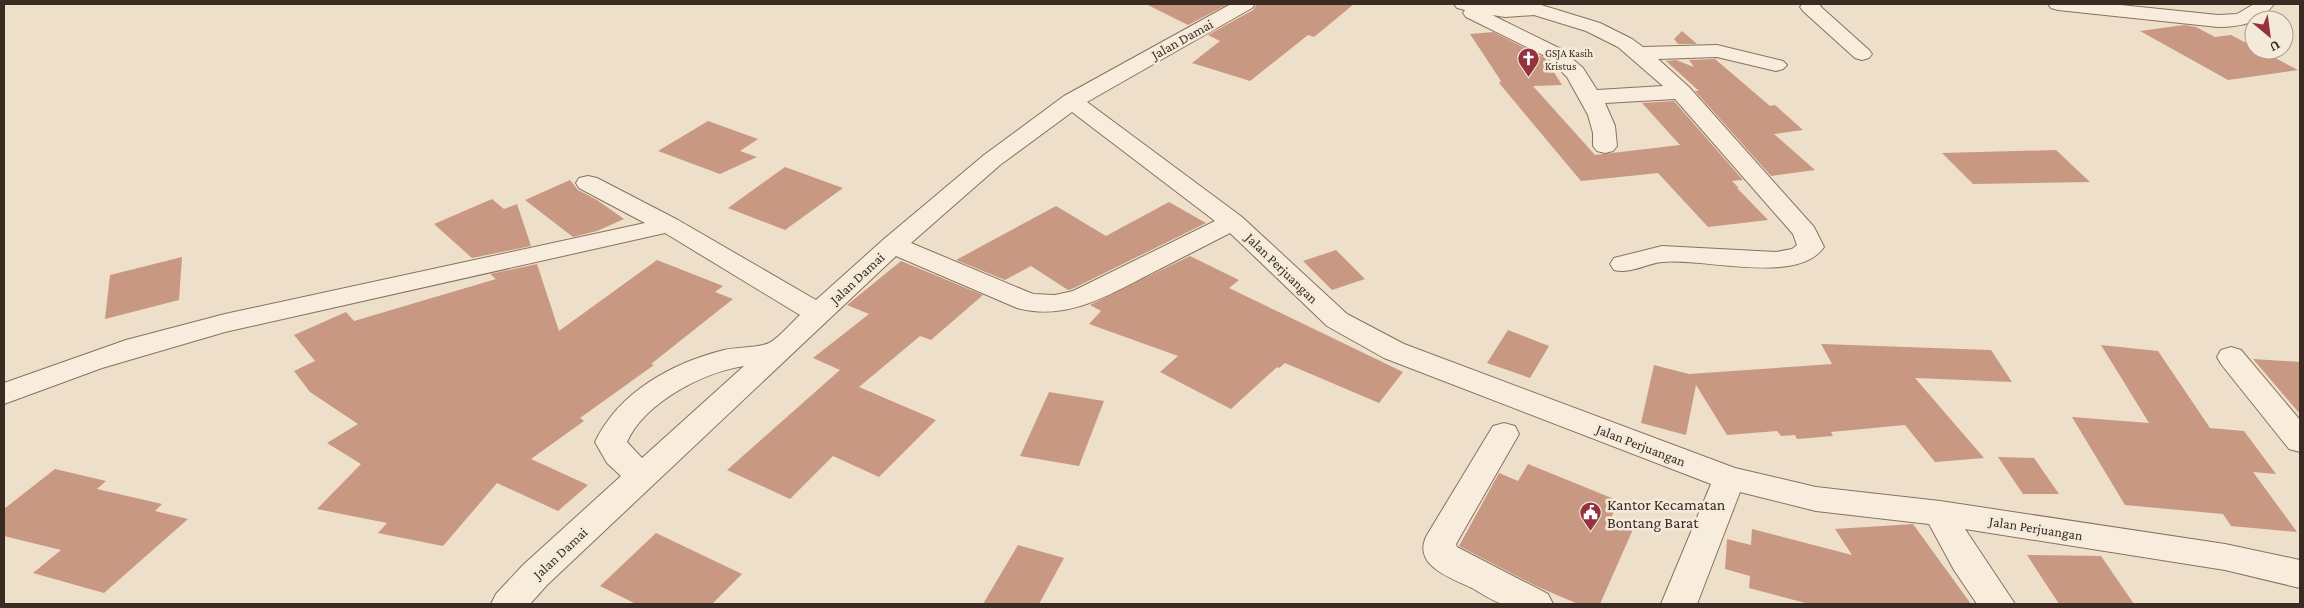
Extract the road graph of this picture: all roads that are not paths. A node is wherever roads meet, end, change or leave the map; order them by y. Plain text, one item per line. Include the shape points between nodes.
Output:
1 (1245, 4) edge
2 (1459, 4) edge
3 (1464, 4) edge
4 (1812, 4) edge
5 (2058, 4) edge
6 (2211, 4) edge
7 (2264, 4) edge
8 (1537, 6) edge
9 (2236, 20) junction
10 (1639, 53) junction
11 (1862, 54) dead end
12 (1776, 65) dead end
13 (1681, 92) junction
14 (1590, 98) junction
15 (1072, 101) junction
16 (1605, 146) dead end
17 (588, 183) dead end
18 (1234, 222) junction
19 (668, 225) junction
20 (893, 245) junction
21 (1624, 264) dead end
22 (819, 314) junction
23 (778, 352) junction
24 (2232, 357) dead end
25 (4, 394) edge
26 (1504, 434) dead end
27 (2300, 441) edge
28 (642, 477) junction
29 (1729, 478) junction
30 (1940, 513) junction
31 (2300, 574) edge
32 (509, 604) edge
33 (1534, 604) edge
34 (1679, 604) edge
35 (1997, 604) edge

1 - 15 street, Jalan Damai
2 - 14 street via 1484,20 1554,53 1575,74
3 - 8 street via 1505,11
4 - 11 street via 1810,7
5 - 9 street via 2190,19
6 - 9 street
7 - 9 street via 2250,16
8 - 10 street via 1593,27
10 - 12 street via 1717,51
10 - 13 street
13 - 14 street
13 - 21 street via 1805,232 1812,247 1800,256 1776,260 1662,254
14 - 16 street via 1606,132
15 - 18 street, Jalan Perjuangan
15 - 20 street, Jalan Damai via 992,160
17 - 19 street
18 - 20 street via 1083,297 1046,305 1027,302
18 - 29 street, Jalan Perjuangan via 1337,320 1394,351
19 - 22 street
19 - 25 street via 179,334 80,365
20 - 22 street, Jalan Damai
22 - 23 street, Jalan Damai
23 - 28 street, Jalan Damai
23 - 28 street via 719,361 660,387 638,406 615,429 611,442 618,455
24 - 27 street
26 - 33 street via 1439,544 1442,554 1451,562
28 - 32 street, Jalan Damai via 535,575
29 - 30 street, Jalan Perjuangan via 1816,499
29 - 34 street
30 - 31 street, Jalan Perjuangan via 2225,557
30 - 35 street via 1976,579

